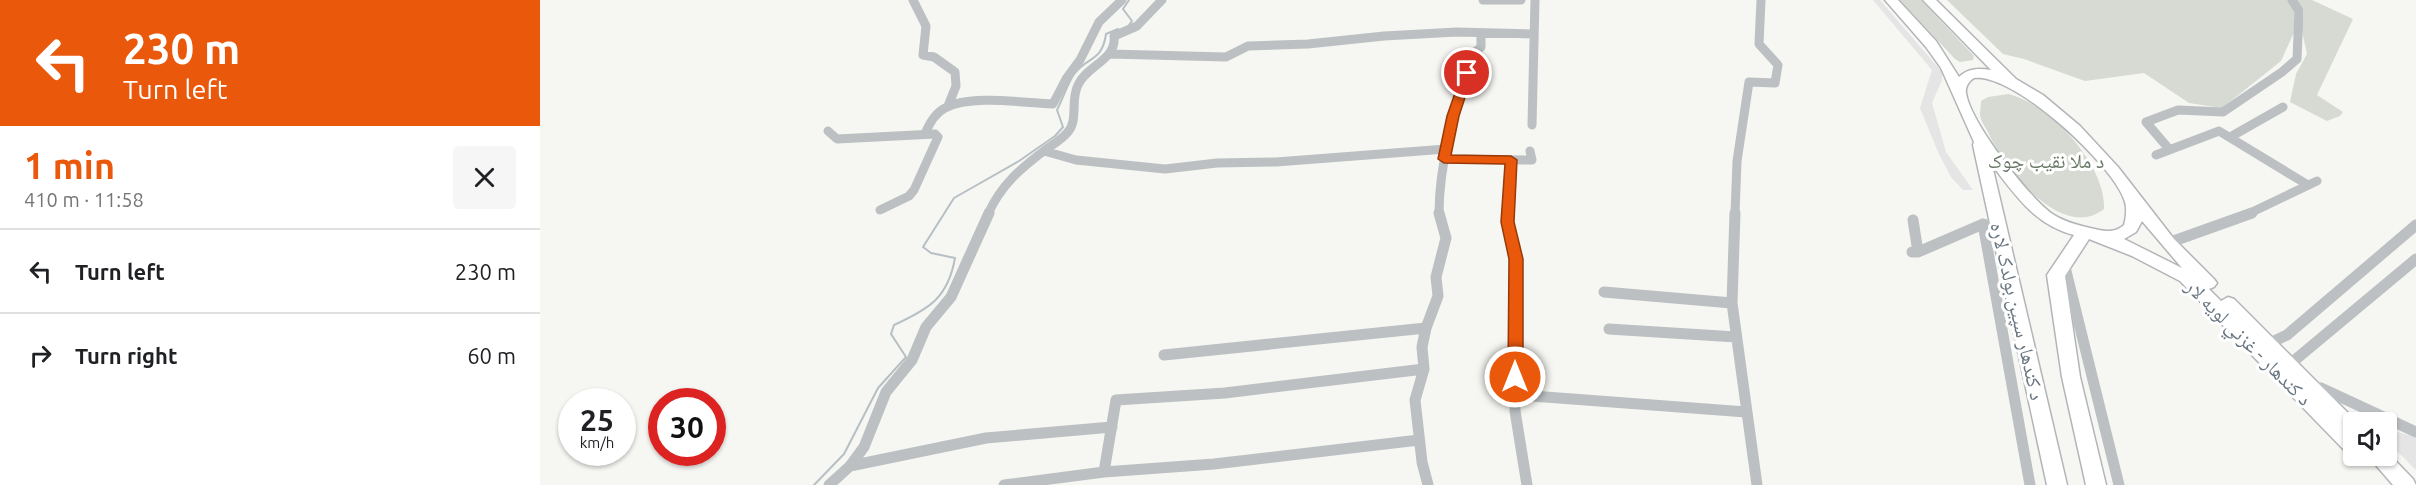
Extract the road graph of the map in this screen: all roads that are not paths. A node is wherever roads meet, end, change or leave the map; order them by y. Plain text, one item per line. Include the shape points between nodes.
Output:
1 (912, 0) edge
2 (1122, 0) edge
3 (1161, 0) edge
4 (1483, 0) edge
5 (1521, 0) edge
6 (1535, 0) edge
7 (1761, 0) edge
8 (1891, 0) edge
9 (1929, 0) edge
10 (2292, 0) edge
11 (1480, 33) junction
12 (1534, 34) junction
13 (1110, 54) junction
14 (2011, 82) junction
15 (1959, 93) junction
16 (948, 106) junction
17 (2283, 107) dead end
18 (1532, 125) dead end
19 (828, 131) dead end
20 (925, 134) junction
21 (2232, 136) junction
22 (1979, 138) junction
23 (2169, 149) junction
24 (1530, 151) dead end
25 (1044, 152) junction
26 (1445, 154) junction
27 (2156, 154) dead end
28 (1517, 160) junction
29 (2133, 201) junction
30 (880, 210) dead end
31 (1912, 220) dead end
32 (1990, 221) junction
33 (2416, 225) edge
34 (2093, 235) junction
35 (2168, 243) junction
36 (2416, 259) edge
37 (2064, 263) junction
38 (1604, 292) dead end
39 (1732, 303) junction
40 (1426, 328) junction
41 (1609, 329) dead end
42 (1736, 337) junction
43 (2268, 344) junction
44 (1164, 355) dead end
45 (2282, 367) junction
46 (1424, 369) junction
47 (2311, 387) junction
48 (1515, 400) junction
49 (1746, 412) junction
50 (2343, 420) edge
51 (1112, 427) junction
52 (2416, 432) edge
53 (2343, 435) edge
54 (1419, 440) junction
55 (850, 466) junction
56 (2373, 466) edge
57 (2388, 466) edge
58 (1104, 472) junction
59 (830, 485) edge
60 (1004, 485) edge
61 (1428, 485) edge
62 (1527, 485) edge
63 (1757, 485) edge
64 (2030, 485) edge
65 (2057, 485) edge
66 (2096, 485) edge
67 (2119, 485) edge
68 (2391, 485) edge
69 (2406, 485) edge

1 - 16 street via 926,26 923,55 934,57 955,72 956,86
2 - 16 street via 1100,22 1053,104 984,102
3 - 13 street via 1137,26 1114,36
4 - 5 street
6 - 12 street
7 - 39 street via 1760,44 1778,65 1775,83 1749,82 1737,161
8 - 15 highway, د کندهار - غزني لويه لار via 1931,44
9 - 14 highway, د کندهار - غزني لويه لار
10 - 23 street via 2299,11 2297,59 2223,112 2178,110 2146,122
11 - 12 street
11 - 13 street via 1248,46 1226,57
11 - 26 street via 1481,47 1474,53
12 - 18 street
13 - 25 street via 1084,75 1072,102 1074,120 1069,132
14 - 15 highway via 1998,76 1972,74 1964,77
14 - 29 highway, د کندهار - غزني لويه لار via 2038,98 2075,129 2113,171
15 - 22 highway, د کندهار - غزني لويه لار
16 - 20 street via 936,115
17 - 21 street
19 - 20 street via 837,139
20 - 30 street via 938,137 914,189 909,196
21 - 23 street via 2219,131
21 - 35 street via 2312,183 2259,210
22 - 32 highway, د کندهار سپین بولدک لاره
22 - 34 highway, د کندهار - غزني لويه لار via 2031,204 2047,218
23 - 27 street
24 - 28 street via 1532,160
25 - 26 street via 1076,160 1165,169 1217,163
25 - 55 street via 1016,172 996,196 951,297 926,327 912,360 886,392 864,447
26 - 28 street
26 - 40 street via 1439,214 1446,238 1436,277 1438,297
28 - 48 street via 1508,222 1516,259
29 - 34 highway via 2136,217 2131,229 2119,236
29 - 35 highway, د کندهار - غزني لويه لار
31 - 32 street via 1915,252
32 - 64 street
32 - 65 highway, د کندهار سپین بولدک لاره
33 - 43 street via 2287,335
34 - 37 highway, د کندهار سپین بولدک لاره
34 - 45 highway, د کندهار - غزني لويه لار via 2161,262 2186,277
35 - 43 highway, د کندهار - غزني لويه لار
36 - 45 street
37 - 66 highway, د کندهار سپین بولدک لاره via 2056,275 2060,305 2071,377
37 - 67 street
38 - 39 street
39 - 42 street
40 - 44 street
40 - 46 street via 1422,347
41 - 42 street
42 - 49 street
43 - 45 highway, د کندهار - غزني لويه لار
45 - 47 highway, د کندهار - غزني لويه لار
45 - 53 highway, د کندهار - غزني لويه لار
46 - 51 street via 1225,393 1116,400
46 - 54 street via 1415,400
47 - 50 highway, د کندهار - غزني لويه لار
47 - 52 street via 2321,388
48 - 49 street via 1532,396
48 - 62 street
49 - 63 street
51 - 55 street via 986,438
51 - 58 street
54 - 58 street via 1214,464
54 - 61 street
55 - 59 street
56 - 68 highway
57 - 69 highway
58 - 60 street

